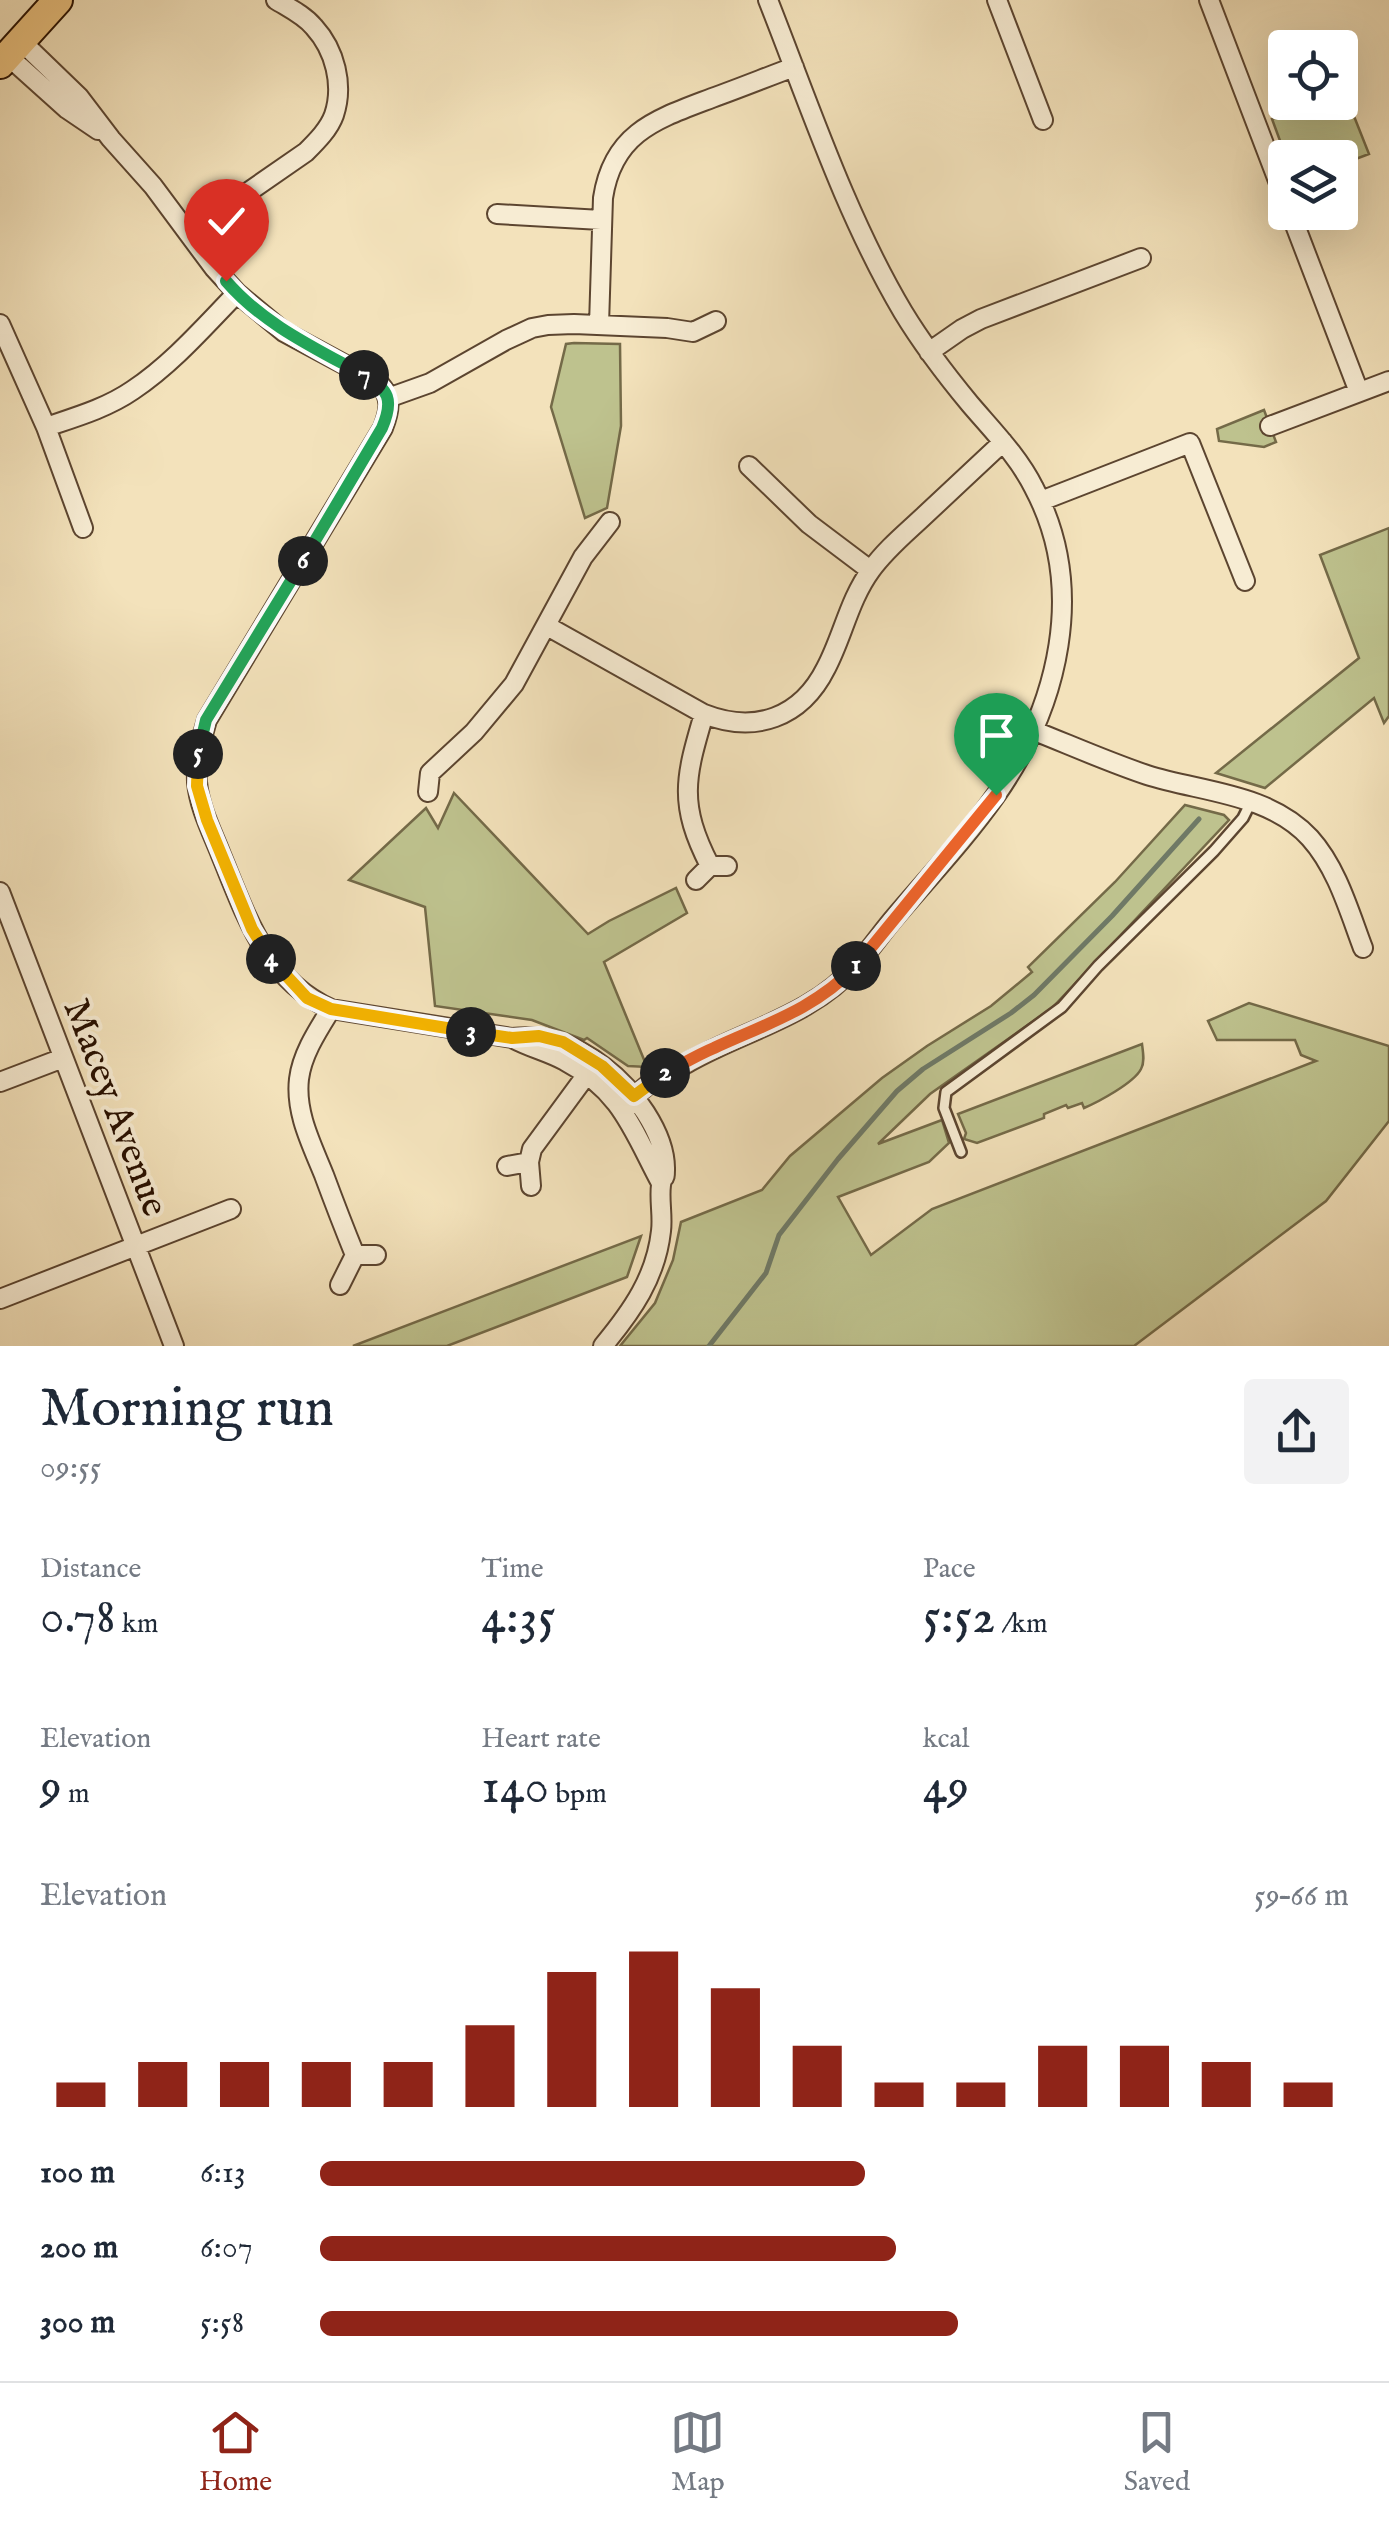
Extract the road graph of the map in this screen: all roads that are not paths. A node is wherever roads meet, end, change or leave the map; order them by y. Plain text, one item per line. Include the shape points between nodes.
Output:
1 (58, 0) edge
2 (276, 0) edge
3 (768, 0) edge
4 (997, 0) edge
5 (1208, 0) edge
6 (10, 54) edge
7 (794, 67) junction
8 (1043, 120) dead end
9 (1268, 155) edge
10 (497, 214) dead end
11 (601, 220) junction
12 (1297, 230) edge
13 (189, 233) junction
14 (1140, 258) dead end
15 (236, 293) junction
16 (716, 321) dead end
17 (0, 324) edge
18 (599, 325) junction
19 (692, 332) junction
20 (694, 352) dead end
21 (930, 352) junction
22 (1389, 380) edge
23 (1359, 392) junction
24 (388, 398) junction
25 (1270, 426) dead end
26 (46, 428) junction
27 (1004, 442) junction
28 (749, 466) dead end
29 (1041, 501) junction
30 (83, 528) dead end
31 (619, 545) dead end
32 (870, 570) junction
33 (1246, 581) dead end
34 (547, 626) junction
35 (704, 714) junction
36 (1032, 730) junction
37 (425, 776) dead end
38 (1251, 802) junction
39 (696, 880) dead end
40 (0, 892) edge
41 (1364, 948) dead end
42 (331, 1009) junction
43 (63, 1058) junction
44 (592, 1068) junction
45 (0, 1082) edge
46 (633, 1104) junction
47 (961, 1152) dead end
48 (528, 1162) junction
49 (507, 1166) dead end
50 (531, 1186) dead end
51 (231, 1208) dead end
52 (136, 1247) junction
53 (355, 1255) junction
54 (376, 1256) dead end
55 (340, 1285) dead end
56 (0, 1299) edge
57 (174, 1346) edge
58 (603, 1346) edge

1 - 6 main road
2 - 13 street via 314,26 327,44 338,80 333,117 306,152
3 - 7 street
4 - 8 street
5 - 9 street
6 - 13 street via 79,96
7 - 11 street via 640,131 612,164
7 - 21 street via 870,250
10 - 11 street
11 - 18 street
12 - 23 street
13 - 15 street
14 - 21 street via 980,320
15 - 24 street via 284,332 378,383
15 - 26 street via 131,392
16 - 19 street
17 - 26 street
18 - 19 street
18 - 24 street via 548,324 520,332 448,375
19 - 20 street
21 - 27 street
22 - 23 street
23 - 25 street
24 - 42 street via 382,428 206,720 198,753 197,786 207,820 252,929 307,998
26 - 30 street
27 - 29 street
27 - 32 street
28 - 32 street via 808,524
29 - 33 street via 1190,444
29 - 36 street via 1060,569 1061,641
31 - 34 street via 606,529 583,557
32 - 35 street via 827,667 796,706 752,724
34 - 35 street
34 - 37 street via 501,700
35 - 39 street via 689,764 687,800 695,835 719,866
36 - 38 street via 1142,773
36 - 46 street via 990,803 846,976 785,1018 660,1076
38 - 41 street via 1286,818 1313,841
38 - 47 lane via 1236,827 1077,993 946,1092 944,1108
40 - 43 street, Macey Avenue
42 - 44 street via 512,1038
42 - 53 street via 302,1064 300,1101
43 - 45 street
43 - 52 street, Macey Avenue
44 - 46 street via 611,1096
44 - 48 street
46 - 58 street via 661,1183 661,1234 651,1274
48 - 49 street
48 - 50 street
51 - 52 street
52 - 56 street
52 - 57 street, Macey Avenue
53 - 54 street
53 - 55 street

